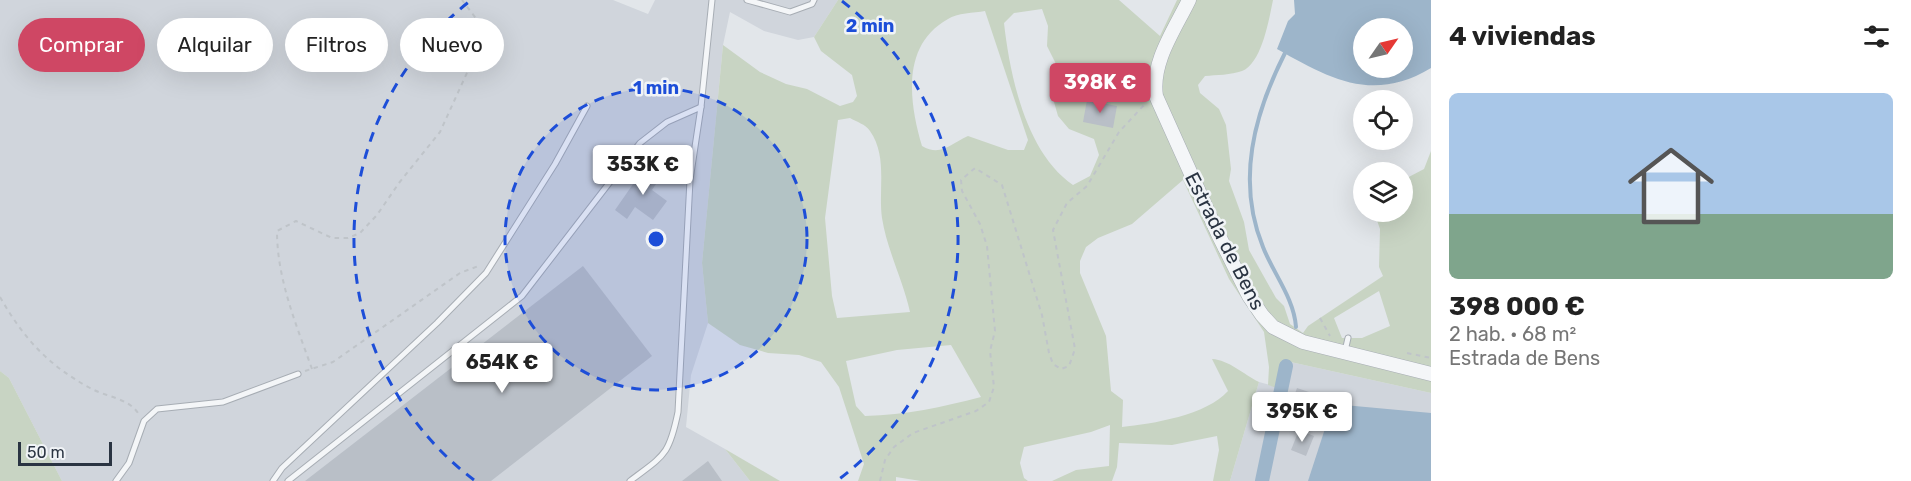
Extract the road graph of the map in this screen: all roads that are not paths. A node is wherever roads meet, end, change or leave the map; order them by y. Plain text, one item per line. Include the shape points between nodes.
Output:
1 (712, 0) edge
2 (747, 0) edge
3 (814, 0) edge
4 (1189, 0) edge
5 (587, 106) dead end
6 (701, 108) junction
7 (1348, 338) dead end
8 (1344, 354) junction
9 (300, 373) road end
10 (1431, 374) edge
11 (116, 481) edge
12 (273, 481) edge
13 (288, 481) edge
14 (630, 481) edge

1 - 6 lane
2 - 3 lane via 790,12
4 - 8 street, Estrada de Bens via 1158,66 1156,96 1218,234 1262,315 1273,327 1303,342
5 - 12 lane via 486,273 282,468
6 - 13 lane via 667,122 640,143 522,296
6 - 14 lane via 690,180 678,411 665,454
7 - 8 lane
8 - 10 street, Estrada de Bens
9 - 11 lane via 223,402 157,410 144,421 129,463

